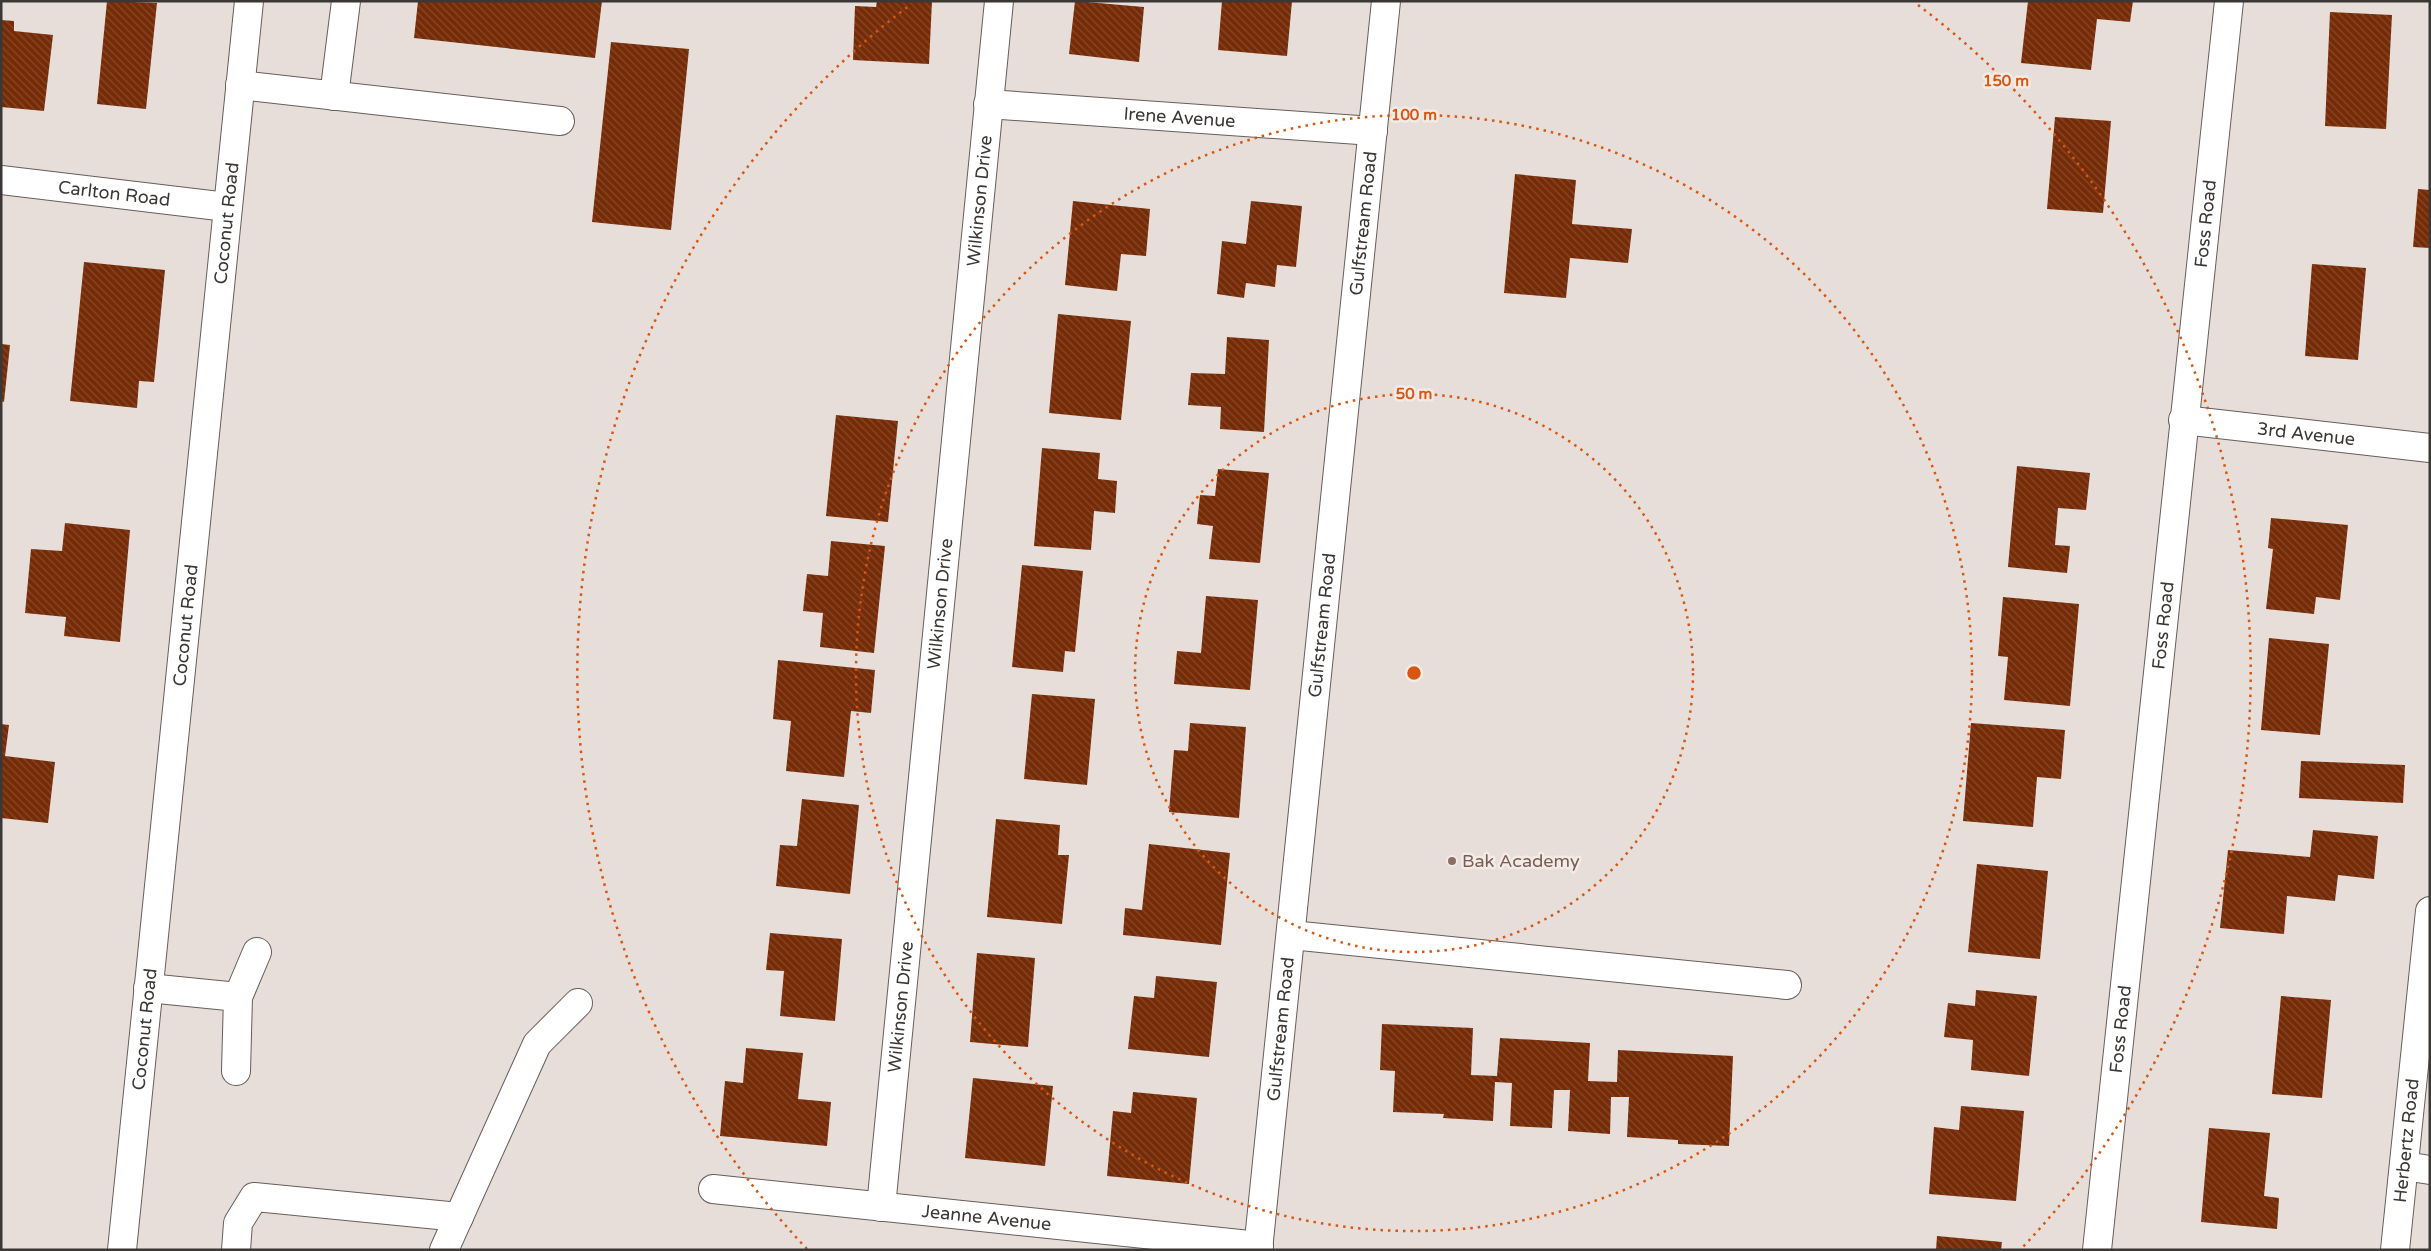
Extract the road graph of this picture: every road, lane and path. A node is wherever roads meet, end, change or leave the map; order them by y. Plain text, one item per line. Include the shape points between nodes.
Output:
1 (249, 1) edge
2 (346, 1) edge
3 (999, 1) edge
4 (1386, 1) edge
5 (2229, 1) edge
6 (240, 85) junction
7 (334, 96) junction
8 (988, 104) junction
9 (560, 122) dead end
10 (1373, 131) junction
11 (1, 180) edge
12 (227, 207) junction
13 (2183, 420) junction
14 (2430, 448) edge
15 (2430, 911) edge
16 (1290, 936) junction
17 (257, 952) dead end
18 (1787, 985) dead end
19 (148, 988) junction
20 (238, 997) junction
21 (578, 1003) dead end
22 (236, 1070) dead end
23 (2417, 1168) edge
24 (713, 1189) dead end
25 (880, 1207) junction
26 (459, 1217) junction
27 (1259, 1248) edge
28 (122, 1250) edge
29 (236, 1250) edge
30 (444, 1250) edge
31 (2097, 1250) edge
32 (2395, 1250) edge

1 - 6 street, Coconut Road
2 - 7 street
3 - 8 street, Wilkinson Drive
4 - 10 street, Gulfstream Road
5 - 13 street, Foss Road
6 - 7 street
6 - 12 street, Coconut Road
7 - 9 street
8 - 10 street, Irene Avenue
8 - 25 street, Wilkinson Drive
10 - 16 street, Gulfstream Road
11 - 12 street, Carlton Road
12 - 19 street, Coconut Road
13 - 14 street, 3rd Avenue
13 - 31 street, Foss Road
15 - 23 street, Herbertz Road
16 - 18 street
16 - 27 street, Gulfstream Road
17 - 20 street
19 - 20 street
19 - 28 street, Coconut Road
20 - 22 street
21 - 26 street via 537,1044
23 - 32 street, Herbertz Road
24 - 25 street, Jeanne Avenue
25 - 27 street, Jeanne Avenue
26 - 29 street via 254,1197 238,1223
26 - 30 street

